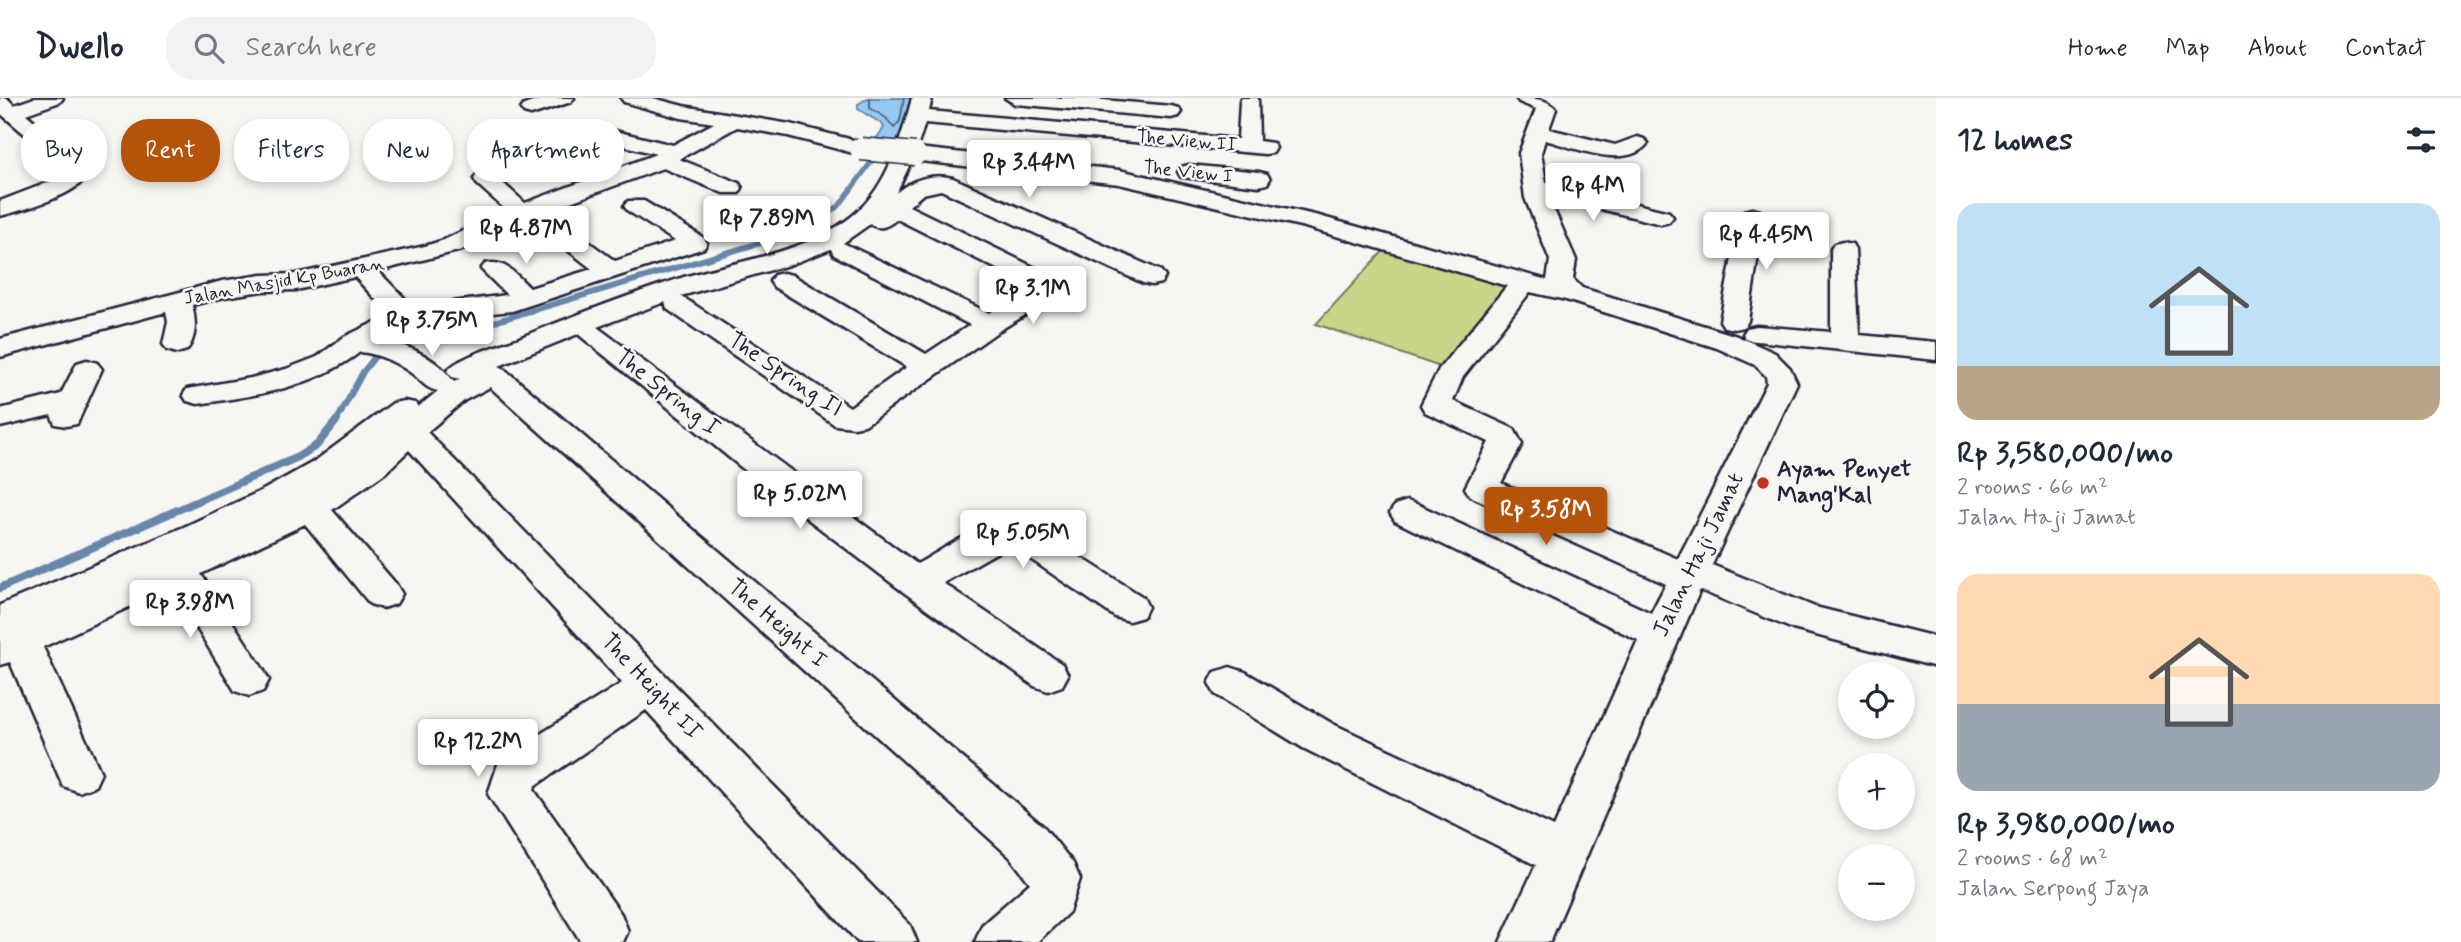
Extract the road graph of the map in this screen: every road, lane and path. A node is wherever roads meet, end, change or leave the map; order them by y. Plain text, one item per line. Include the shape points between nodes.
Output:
1 (53, 98) edge
2 (564, 98) edge
3 (631, 98) edge
4 (715, 98) edge
5 (1015, 98) edge
6 (1526, 98) edge
7 (1250, 100) dead end
8 (6, 107) edge
9 (919, 107) edge
10 (531, 109) dead end
11 (681, 112) junction
12 (1171, 112) dead end
13 (734, 121) junction
14 (1537, 132) junction
15 (624, 141) edge
16 (1637, 143) dead end
17 (912, 149) junction
18 (669, 156) junction
19 (1259, 179) dead end
20 (489, 182) edge
21 (1536, 186) junction
22 (731, 188) dead end
23 (1085, 189) dead end
24 (971, 192) junction
25 (636, 206) dead end
26 (0, 209) edge
27 (896, 209) junction
28 (529, 213) junction
29 (1752, 216) dead end
30 (1661, 217) dead end
31 (1843, 249) dead end
32 (843, 250) junction
33 (795, 267) junction
34 (494, 270) dead end
35 (611, 271) junction
36 (367, 275) dead end
37 (1152, 277) dead end
38 (1524, 283) junction
39 (1573, 294) junction
40 (526, 298) junction
41 (177, 300) junction
42 (677, 303) junction
43 (407, 317) junction
44 (990, 324) junction
45 (1747, 335) junction
46 (299, 342) dead end
47 (1845, 342) junction
48 (177, 344) dead end
49 (361, 344) junction
50 (0, 348) edge
51 (1936, 351) edge
52 (327, 363) junction
53 (927, 367) junction
54 (87, 369) dead end
55 (440, 383) junction
56 (198, 395) dead end
57 (0, 418) edge
58 (410, 433) junction
59 (310, 507) junction
60 (1407, 513) dead end
61 (236, 530) junction
62 (179, 569) junction
63 (1688, 575) junction
64 (915, 582) junction
65 (383, 594) dead end
66 (1129, 607) dead end
67 (1660, 634) junction
68 (7, 637) edge
69 (1936, 652) edge
70 (1048, 675) dead end
71 (249, 680) dead end
72 (1230, 683) dead end
73 (650, 686) junction
74 (79, 773) dead end
75 (1564, 856) junction
76 (603, 931) dead end
77 (892, 942) edge
78 (1000, 942) edge
79 (1525, 942) edge

1 - 8 street
2 - 10 street
3 - 11 street
4 - 11 street
5 - 12 street
6 - 14 street via 1546,109
7 - 9 street, The View II via 1256,147
8 - 26 street via 48,139 72,180
9 - 17 street
11 - 13 street
13 - 17 street, bridge via 861,149
13 - 18 street, Jalan Masjid Kp Buaran
14 - 16 street via 1617,152
14 - 21 street via 1530,153
15 - 18 street via 649,144
17 - 19 street, The View I
17 - 33 street via 888,190 864,218
17 - 38 street, Jalan Haji Jamat via 1159,184 1311,221
18 - 22 street
18 - 28 street, Jalan Masjid Kp Buaran
20 - 28 street
21 - 30 street
21 - 39 street via 1540,208 1563,260 1560,281
23 - 24 street via 1013,178
24 - 27 street via 933,182 910,191
24 - 37 street
25 - 35 street via 695,243
27 - 32 street
27 - 44 street via 1053,288
28 - 35 street
28 - 41 street, Jalan Masjid Kp Buaran via 431,252 296,282 256,284
29 - 45 street
31 - 47 street
32 - 33 street
32 - 44 street
33 - 42 street
33 - 53 street
33 - 55 street via 679,288 473,366
34 - 40 street
35 - 40 street
36 - 43 street
38 - 39 street, Jalan Haji Jamat
38 - 63 street via 1449,375 1436,405 1503,436 1506,444 1482,488
39 - 45 street, Jalan Haji Jamat via 1696,332
40 - 43 street
41 - 48 street via 182,322
41 - 50 street, Jalan Masjid Kp Buaran
42 - 53 street, The Spring II via 846,418 854,418
42 - 64 street, The Spring I via 592,334
43 - 49 street
44 - 53 street
45 - 47 street
45 - 63 street, Jalan Haji Jamat via 1782,383
46 - 52 street
47 - 51 street
49 - 52 street
49 - 55 street via 401,355
52 - 56 street via 277,381
54 - 57 street via 69,409
55 - 61 street via 349,454
58 - 59 street via 373,466
58 - 73 street, The Height II
58 - 78 street, The Height I via 444,401 493,374 1027,842 1056,878 1052,896
59 - 61 street
59 - 65 street
60 - 67 street
61 - 62 street
61 - 68 street
62 - 68 street
62 - 71 street
63 - 67 street, Jalan Haji Jamat
63 - 69 street via 1807,619
64 - 66 street via 1014,531
64 - 70 street, The Spring I
67 - 75 street, Jalan Haji Jamat
68 - 74 street
72 - 75 street via 1318,736
73 - 76 street via 544,754 514,777 510,786
73 - 77 street, The Height II
75 - 79 street, Jalan Haji Jamat

